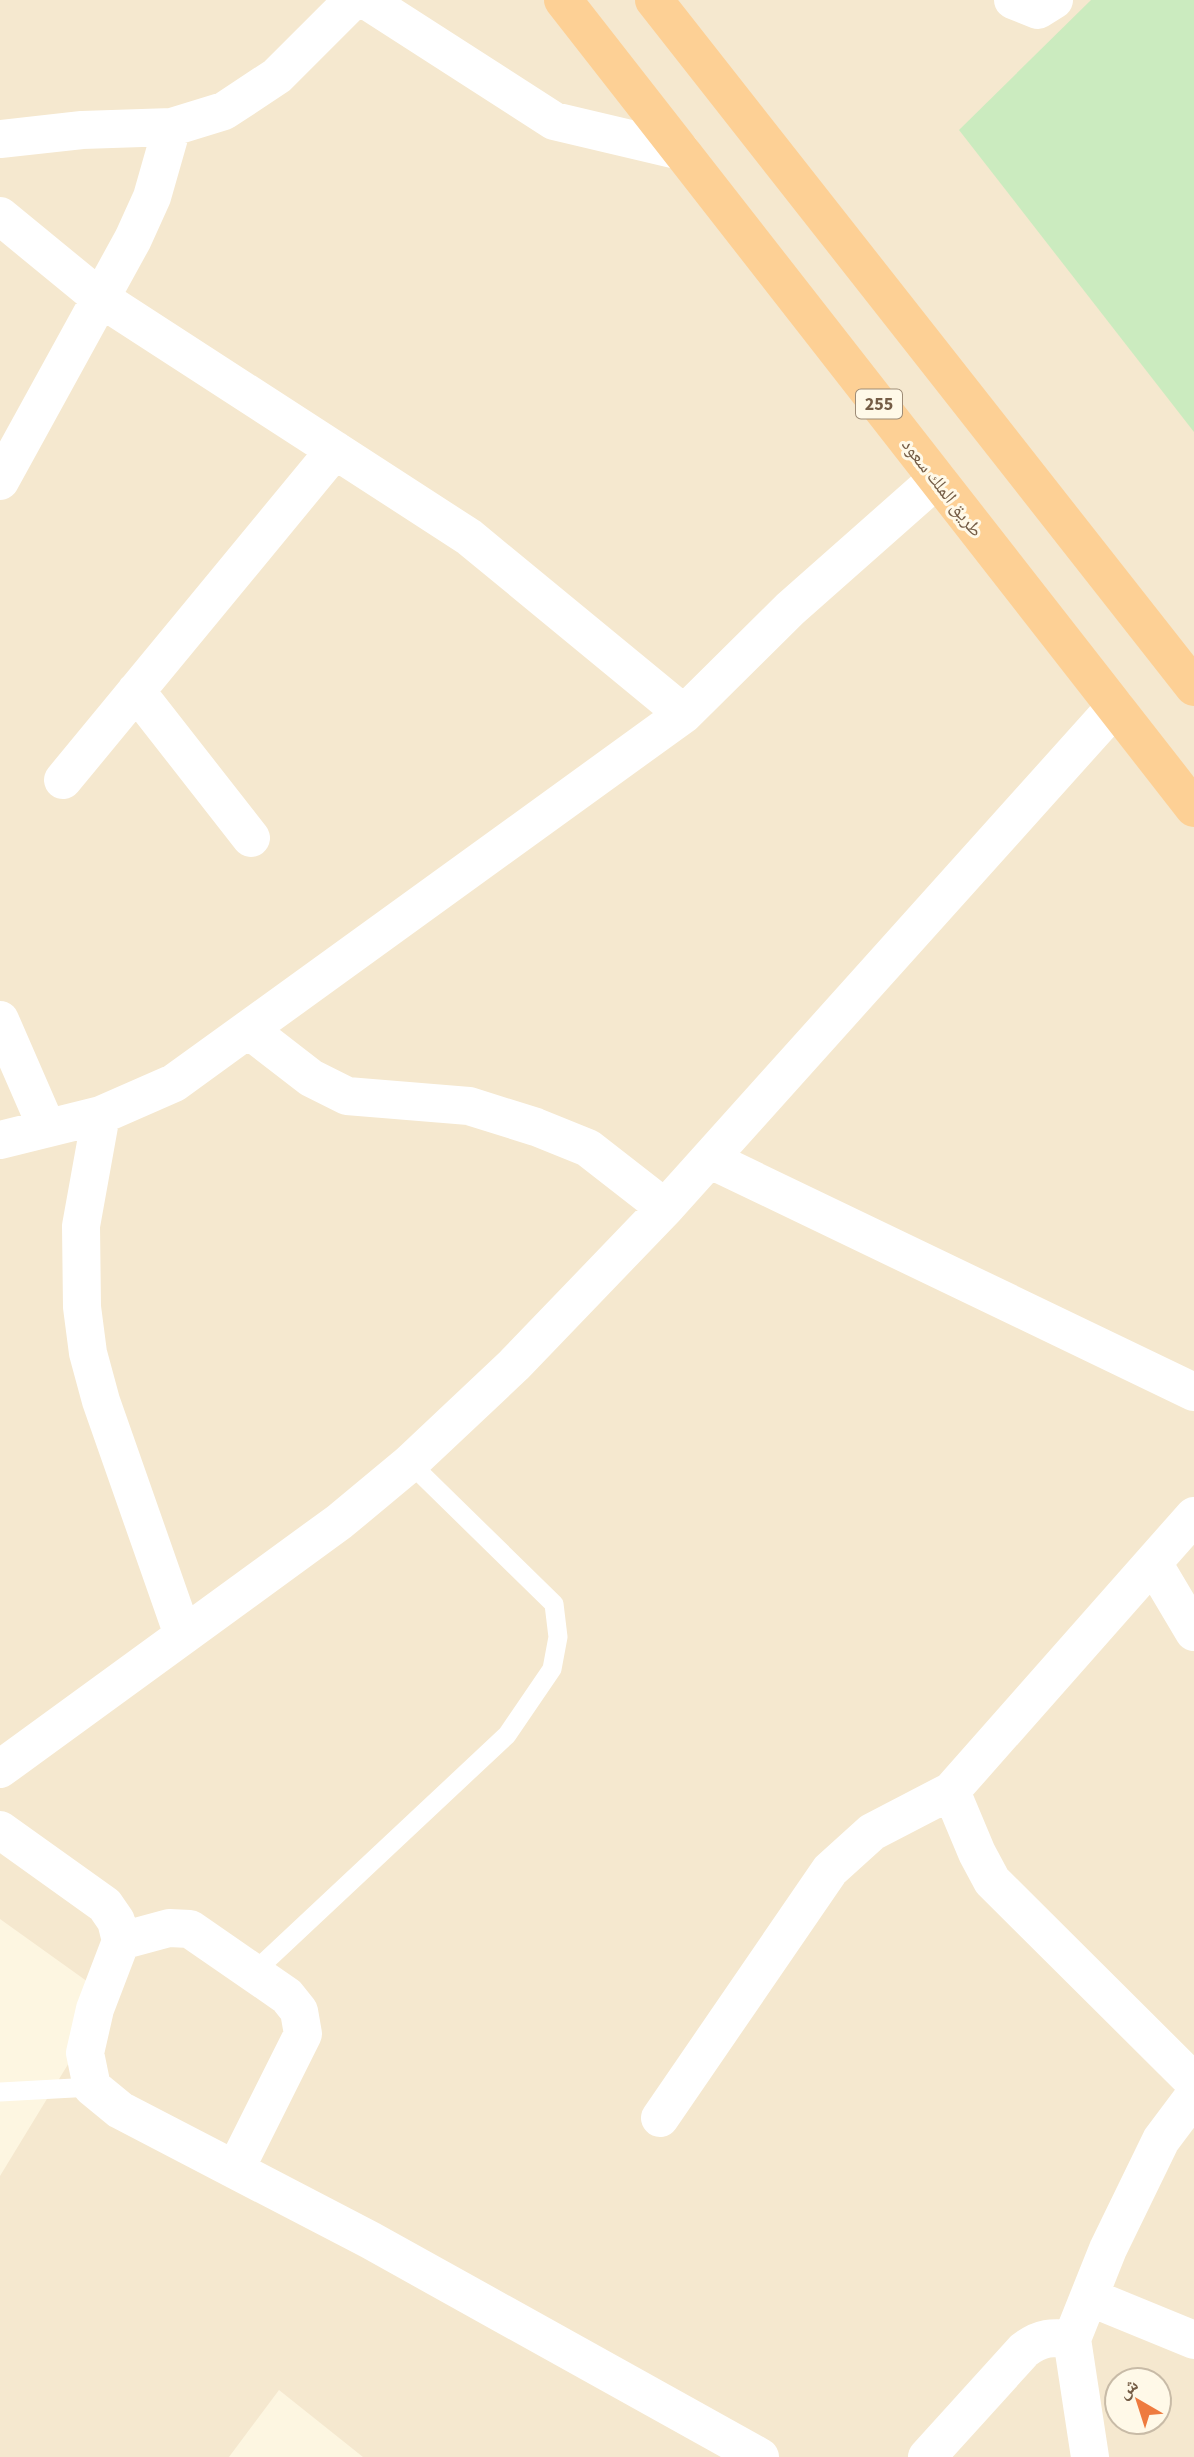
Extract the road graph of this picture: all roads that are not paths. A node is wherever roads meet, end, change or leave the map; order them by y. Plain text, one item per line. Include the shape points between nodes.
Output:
1 (353, 0) edge
2 (366, 0) edge
3 (563, 0) edge
4 (654, 0) edge
5 (1013, 0) edge
6 (1054, 0) edge
7 (172, 127) junction
8 (0, 139) edge
9 (681, 151) junction
10 (0, 216) edge
11 (100, 298) junction
12 (335, 450) junction
13 (937, 479) junction
14 (0, 481) edge
15 (1194, 687) edge
16 (136, 691) junction
17 (1115, 706) junction
18 (684, 714) junction
19 (63, 780) dead end
20 (1194, 808) edge
21 (251, 838) dead end
22 (0, 1020) edge
23 (249, 1030) junction
24 (101, 1115) junction
25 (47, 1128) junction
26 (0, 1140) edge
27 (709, 1159) junction
28 (665, 1208) junction
29 (1194, 1392) edge
30 (410, 1463) junction
31 (1194, 1516) edge
32 (1153, 1563) junction
33 (1194, 1632) edge
34 (183, 1634) junction
35 (0, 1769) edge
36 (951, 1791) junction
37 (0, 1830) edge
38 (121, 1941) junction
39 (253, 1973) junction
40 (1194, 2082) edge
41 (92, 2087) junction
42 (0, 2092) edge
43 (1194, 2096) edge
44 (660, 2119) dead end
45 (235, 2170) junction
46 (1089, 2297) junction
47 (1072, 2339) junction
48 (1194, 2340) edge
49 (760, 2457) edge
50 (927, 2457) edge
51 (1090, 2457) edge

1 - 7 street via 277,76 224,111
2 - 9 street via 554,121
3 - 9 highway, طريق الملك سعود / 255
4 - 15 highway
5 - 6 street via 1038,10
7 - 8 street
7 - 11 street via 152,197
9 - 13 highway, طريق الملك سعود / 255
10 - 11 street
11 - 12 street
11 - 14 street
12 - 16 street
12 - 18 street via 468,537
13 - 17 highway, طريق الملك سعود / 255
13 - 18 street via 790,609
16 - 19 street
16 - 21 street
17 - 20 highway, طريق الملك سعود / 255
17 - 27 street
18 - 23 street
22 - 25 street
23 - 24 street via 174,1083
23 - 28 street via 311,1078 347,1096 469,1106 589,1148
24 - 25 street
24 - 34 street via 82,1226 82,1307 89,1353 101,1401
25 - 26 street
27 - 28 street
27 - 29 street
28 - 30 street via 514,1365
30 - 34 street via 339,1522
30 - 39 lane via 554,1604 558,1637 552,1669 507,1735
31 - 32 street
32 - 33 street
32 - 36 street
34 - 35 street
36 - 40 street via 992,1881
36 - 44 street via 872,1832 830,1870
37 - 38 street via 105,1905 116,1921
38 - 39 street via 169,1928 190,1929
38 - 41 street via 95,2008 85,2053
39 - 45 street via 287,1996 299,2011 303,2034
41 - 42 lane
41 - 45 street via 120,2110
43 - 46 street via 1161,2140
45 - 49 street
46 - 47 street
46 - 48 street
47 - 50 street via 1036,2340
47 - 51 street

